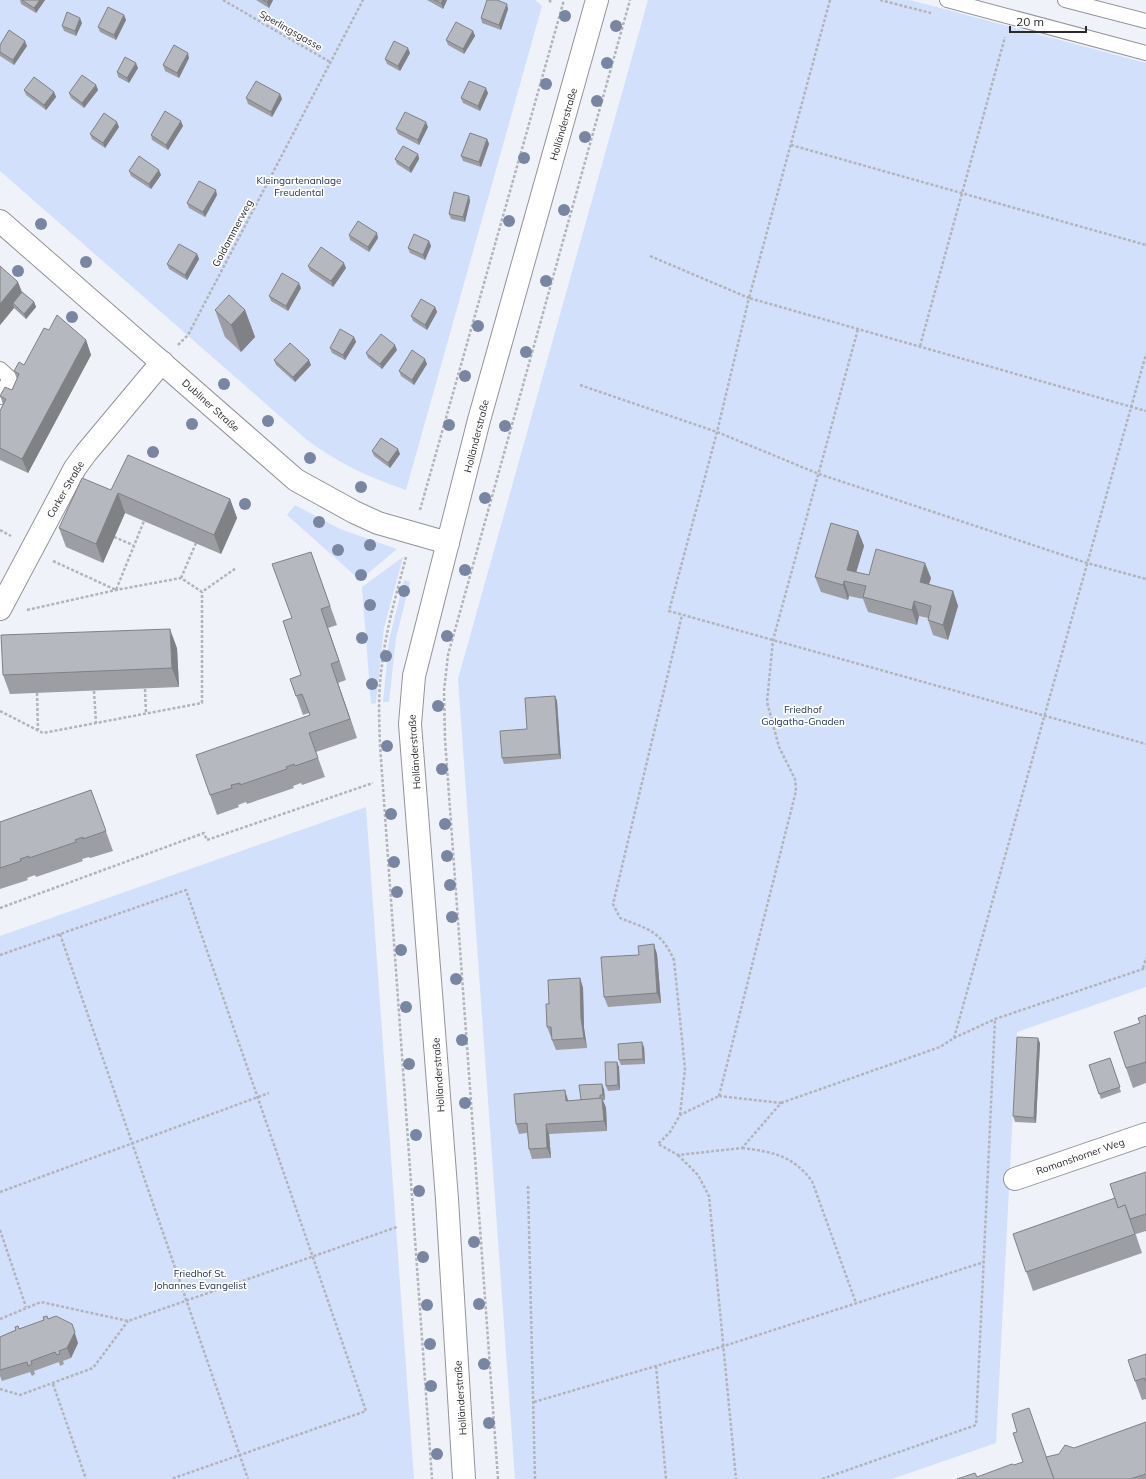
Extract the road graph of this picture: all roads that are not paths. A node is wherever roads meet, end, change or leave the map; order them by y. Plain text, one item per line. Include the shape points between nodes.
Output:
1 (598, 0) edge
2 (947, 0) edge
3 (1065, 0) edge
4 (1146, 21) edge
5 (1146, 53) edge
6 (0, 221) edge
7 (162, 362) junction
8 (0, 369) edge
9 (0, 397) edge
10 (448, 543) junction
11 (0, 609) edge
12 (1146, 1134) edge
13 (1015, 1179) dead end
14 (464, 1479) edge

1 - 10 street, Holländerstraße via 479,420
2 - 5 lane
3 - 4 lane
6 - 7 street, Dubliner Straße
7 - 10 street, Dubliner Straße via 296,480 378,523
7 - 11 street, Corker Straße via 75,468
8 - 9 lane via 10,378
10 - 14 street, Holländerstraße via 414,676 410,724 448,1205
12 - 13 street, Romanshorner Weg

